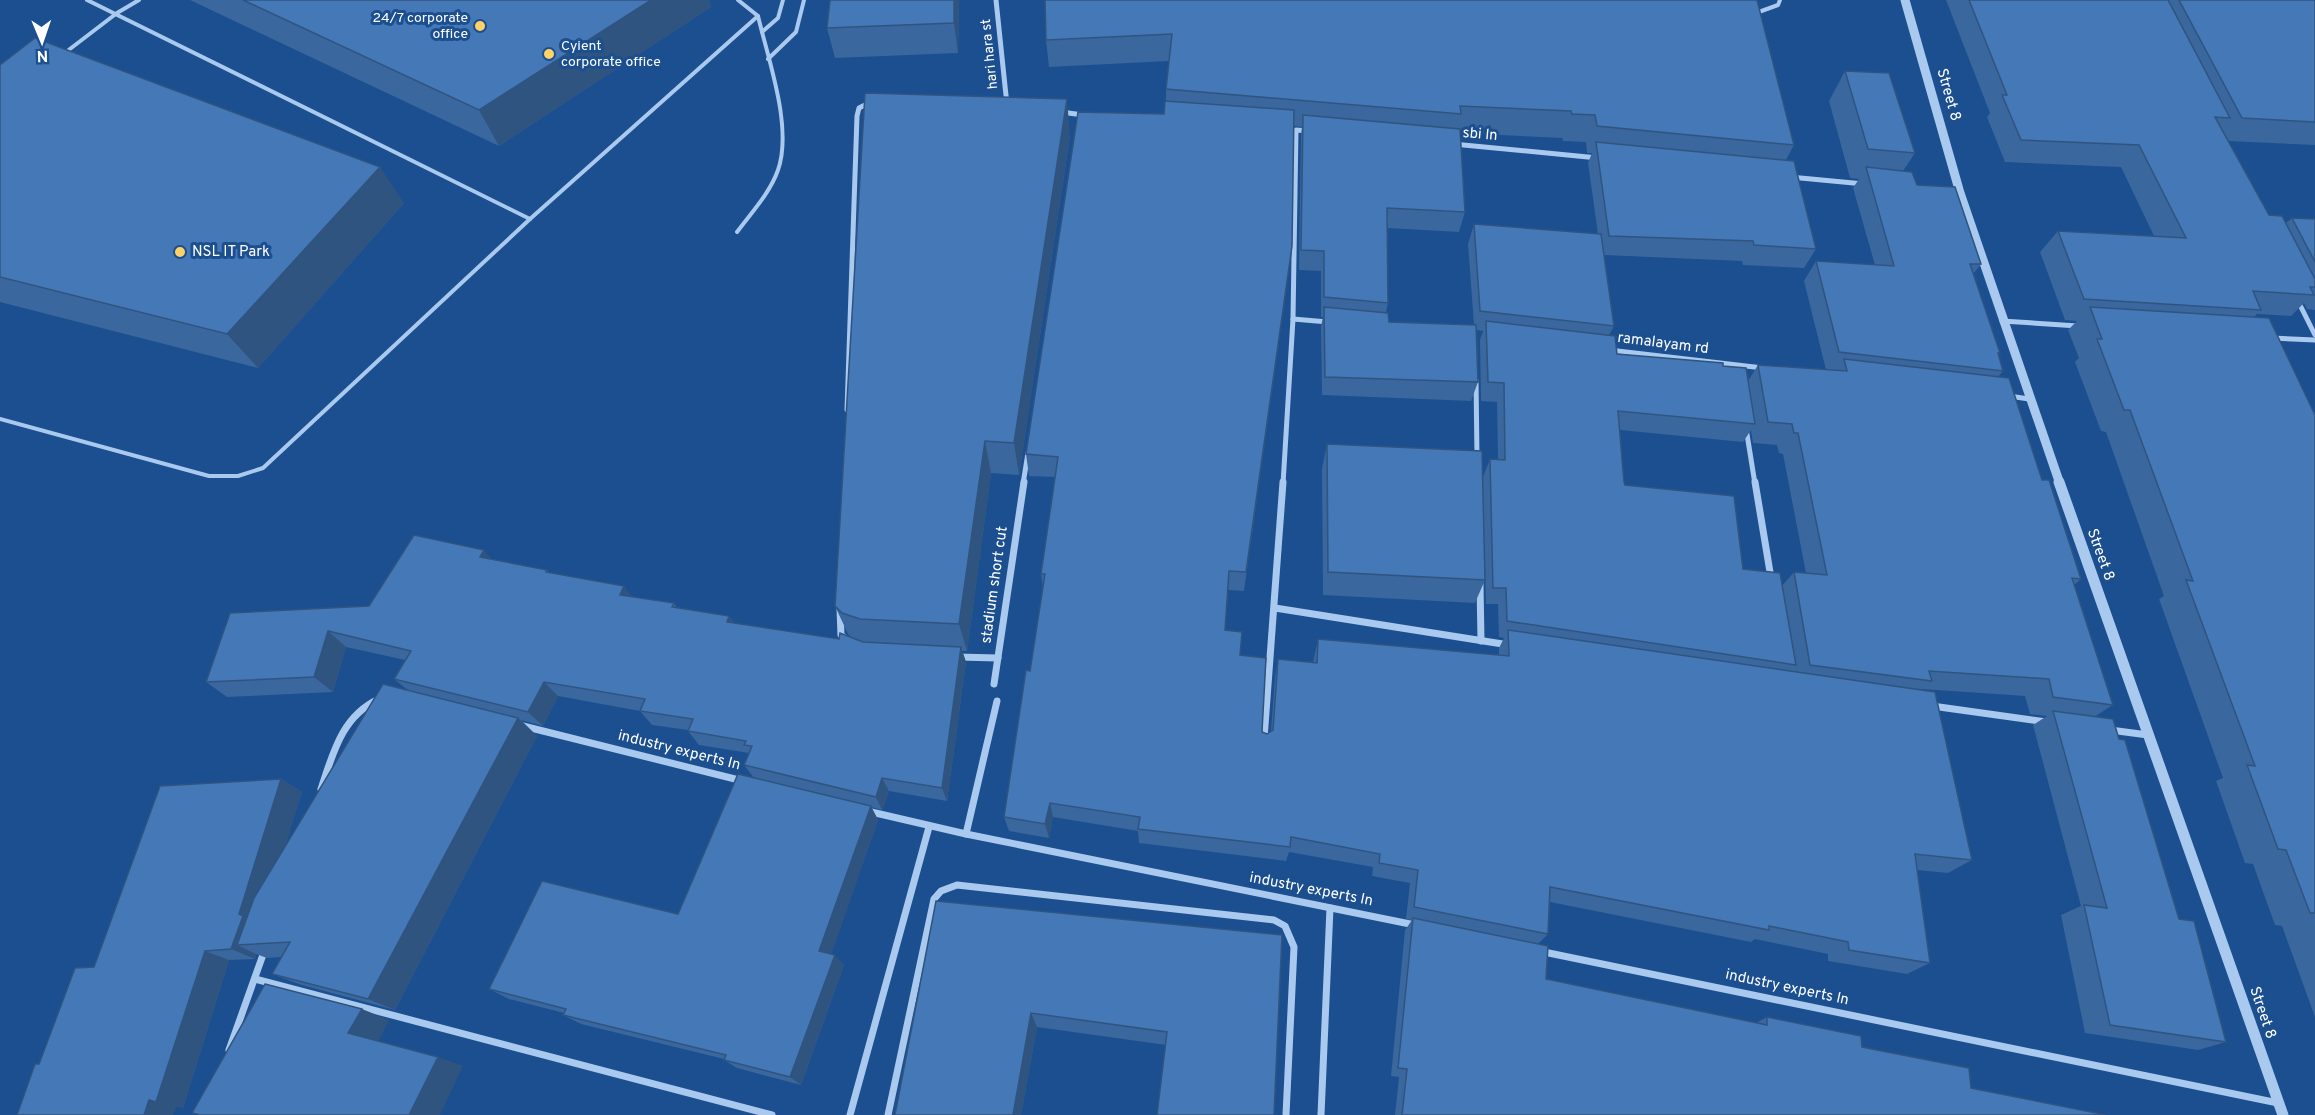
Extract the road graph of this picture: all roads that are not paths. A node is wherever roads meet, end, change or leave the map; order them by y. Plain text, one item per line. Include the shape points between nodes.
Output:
1 (87, 0) edge
2 (139, 0) edge
3 (738, 0) edge
4 (783, 0) edge
5 (804, 0) edge
6 (996, 0) edge
7 (1780, 0) edge
8 (1905, 0) edge
9 (117, 13) junction
10 (1751, 14) edge
11 (758, 16) junction
12 (762, 32) junction
13 (63, 54) edge
14 (768, 59) junction
15 (878, 100) edge
16 (997, 105) edge
17 (1008, 105) junction
18 (1019, 107) edge
19 (1054, 111) edge
20 (1078, 114) junction
21 (1089, 115) edge
22 (1076, 126) edge
23 (1285, 129) edge
24 (1296, 129) junction
25 (1320, 132) edge
26 (1450, 144) edge
27 (1604, 159) edge
28 (1782, 176) edge
29 (1877, 185) edge
30 (1948, 192) edge
31 (1960, 193) junction
32 (530, 219) junction
33 (737, 232) dead end
34 (2294, 292) edge
35 (1293, 319) junction
36 (2002, 321) junction
37 (1339, 323) edge
38 (2083, 326) dead end
39 (2315, 335) edge
40 (2269, 338) edge
41 (2315, 340) edge
42 (1605, 350) edge
43 (1736, 365) junction
44 (1771, 369) edge
45 (1475, 370) edge
46 (1738, 376) edge
47 (2006, 396) edge
48 (2029, 399) junction
49 (0, 419) edge
50 (846, 422) edge
51 (1745, 423) edge
52 (1029, 445) edge
53 (1477, 464) edge
54 (1479, 570) edge
55 (1772, 583) edge
56 (840, 598) edge
57 (1275, 608) junction
58 (1481, 641) junction
59 (851, 645) edge
60 (1516, 646) edge
61 (947, 656) edge
62 (998, 658) junction
63 (994, 684) dead end
64 (385, 698) edge
65 (997, 701) dead end
66 (1928, 706) edge
67 (511, 723) edge
68 (2055, 723) edge
69 (2102, 729) edge
70 (2148, 735) junction
71 (1264, 745) edge
72 (755, 784) edge
73 (317, 800) edge
74 (859, 809) edge
75 (929, 827) junction
76 (966, 834) junction
77 (1330, 908) junction
78 (1424, 927) edge
79 (267, 945) edge
80 (1529, 949) edge
81 (255, 979) junction
82 (225, 1063) edge
83 (2278, 1103) junction
84 (772, 1115) edge
85 (850, 1115) edge
86 (888, 1115) edge
87 (1286, 1115) edge
88 (1321, 1115) edge
89 (2283, 1115) edge

1 - 9 lane
2 - 9 lane
3 - 11 lane
4 - 12 lane via 778,18
5 - 14 lane via 796,32
6 - 17 street, hari hara st
7 - 10 lane via 1778,5
8 - 31 street, Street 8
9 - 13 lane
9 - 32 lane
11 - 12 lane
11 - 32 lane
12 - 14 lane
14 - 33 lane via 783,145 778,171
15 - 50 street via 865,103 857,116
16 - 17 street
17 - 18 street
19 - 20 street
20 - 21 street
20 - 22 street
23 - 24 street
24 - 25 street
24 - 35 street
26 - 27 street, sbi ln
28 - 29 street
30 - 31 street
31 - 36 street, Street 8
32 - 49 lane via 263,468 238,476 209,476
34 - 39 street
35 - 37 street
35 - 57 street
36 - 38 street
36 - 48 street, Street 8
40 - 41 street
42 - 43 street, ramalayam rd
43 - 44 street, ramalayam rd
43 - 46 street
45 - 53 street
47 - 48 street
48 - 70 street, Street 8
51 - 55 street
52 - 62 street, stadium short cut
54 - 58 street
56 - 59 street via 841,635
57 - 58 street
57 - 71 street
58 - 60 street
61 - 62 street, stadium short cut
62 - 63 street
64 - 73 street via 365,704 350,719
65 - 76 street
66 - 68 street
67 - 72 street, industry experts ln
69 - 70 street
70 - 83 street, Street 8
74 - 75 street, industry experts ln
75 - 76 street, industry experts ln
75 - 85 street
76 - 77 street, industry experts ln
77 - 78 street, industry experts ln
77 - 88 street
79 - 81 street
80 - 83 street, industry experts ln
81 - 82 street
81 - 84 street
83 - 89 street, Street 8
86 - 87 street via 934,899 941,891 957,885 1274,920 1285,926 1294,947

